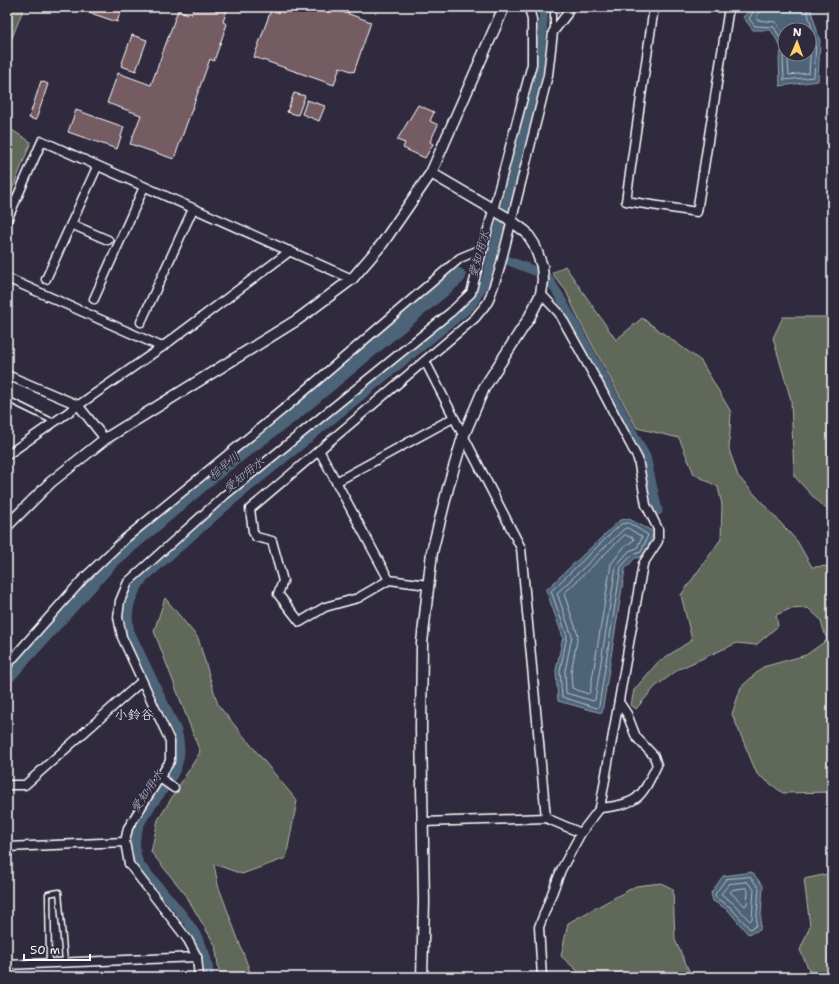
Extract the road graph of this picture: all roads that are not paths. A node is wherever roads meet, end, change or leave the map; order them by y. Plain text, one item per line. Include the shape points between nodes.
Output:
1 (504, 7) edge
2 (529, 7) edge
3 (533, 7) edge
4 (553, 7) edge
5 (567, 7) edge
6 (654, 7) edge
7 (729, 7) edge
8 (532, 20) junction
9 (553, 32) junction
10 (97, 167) junction
11 (430, 172) junction
12 (144, 188) junction
13 (193, 209) junction
14 (493, 210) junction
15 (509, 218) junction
16 (7, 220) edge
17 (71, 224) junction
18 (108, 240) dead end
19 (484, 248) junction
20 (290, 250) junction
21 (7, 278) edge
22 (46, 279) dead end
23 (352, 279) junction
24 (541, 294) junction
25 (94, 299) dead end
26 (141, 322) dead end
27 (162, 347) junction
28 (425, 361) junction
29 (7, 375) edge
30 (7, 399) edge
31 (78, 405) junction
32 (453, 418) junction
33 (54, 422) junction
34 (462, 437) junction
35 (105, 439) junction
36 (319, 450) junction
37 (7, 455) edge
38 (336, 482) junction
39 (7, 526) edge
40 (389, 580) junction
41 (428, 585) junction
42 (7, 665) edge
43 (142, 681) junction
44 (619, 702) junction
45 (161, 780) junction
46 (7, 785) edge
47 (174, 788) dead end
48 (600, 808) junction
49 (546, 818) junction
50 (423, 822) junction
51 (581, 833) junction
52 (125, 842) junction
53 (7, 847) edge
54 (197, 957) junction
55 (65, 962) junction
56 (49, 963) junction
57 (7, 965) edge
58 (199, 977) edge
59 (422, 977) edge
60 (542, 977) edge

1 - 11 street
2 - 8 street
3 - 8 lane
4 - 9 lane
5 - 9 street via 567,14
6 - 7 street via 626,201 697,212
8 - 14 street via 532,64
9 - 15 street via 548,75
10 - 12 street
10 - 16 street via 42,141
10 - 17 street
11 - 14 street
11 - 23 street via 382,244
12 - 13 street
12 - 25 street
13 - 20 street
13 - 26 street
14 - 15 street
14 - 19 street
15 - 24 street via 526,232 534,244 542,266
15 - 28 street via 499,272 488,302 475,318
17 - 18 street
17 - 22 street
19 - 42 street via 460,258 292,402 126,538 83,579
19 - 43 street via 471,293 451,312 225,495 128,582 120,601 118,617 122,637
20 - 23 street
20 - 27 street
21 - 27 street
23 - 35 street via 298,320
24 - 34 street via 529,318 484,388
24 - 44 street via 559,313 638,459 646,505 658,529 658,540 643,564
27 - 31 street
28 - 32 street
28 - 36 street
29 - 31 street
30 - 33 lane
31 - 33 street
31 - 35 street
32 - 34 street
32 - 38 street
33 - 37 street
34 - 41 street via 432,552
34 - 49 street via 521,548
35 - 39 street via 51,482
36 - 38 street
36 - 40 street via 250,509 256,537 272,541 283,581 278,590 280,599 300,622 325,607 358,598
38 - 40 street
40 - 41 street
41 - 50 street via 422,643
43 - 45 street via 170,741 170,761
43 - 46 street via 25,785
44 - 48 street
44 - 48 street via 636,737 654,756 657,765 642,794 623,806
45 - 47 street
45 - 52 street via 128,828
48 - 51 street
49 - 50 street
49 - 51 street
50 - 59 street
51 - 60 street via 561,870 539,927
52 - 53 street
52 - 54 street via 129,864 188,940
54 - 55 street
54 - 58 street
55 - 56 street
55 - 56 lane via 59,892 48,894
56 - 57 street

